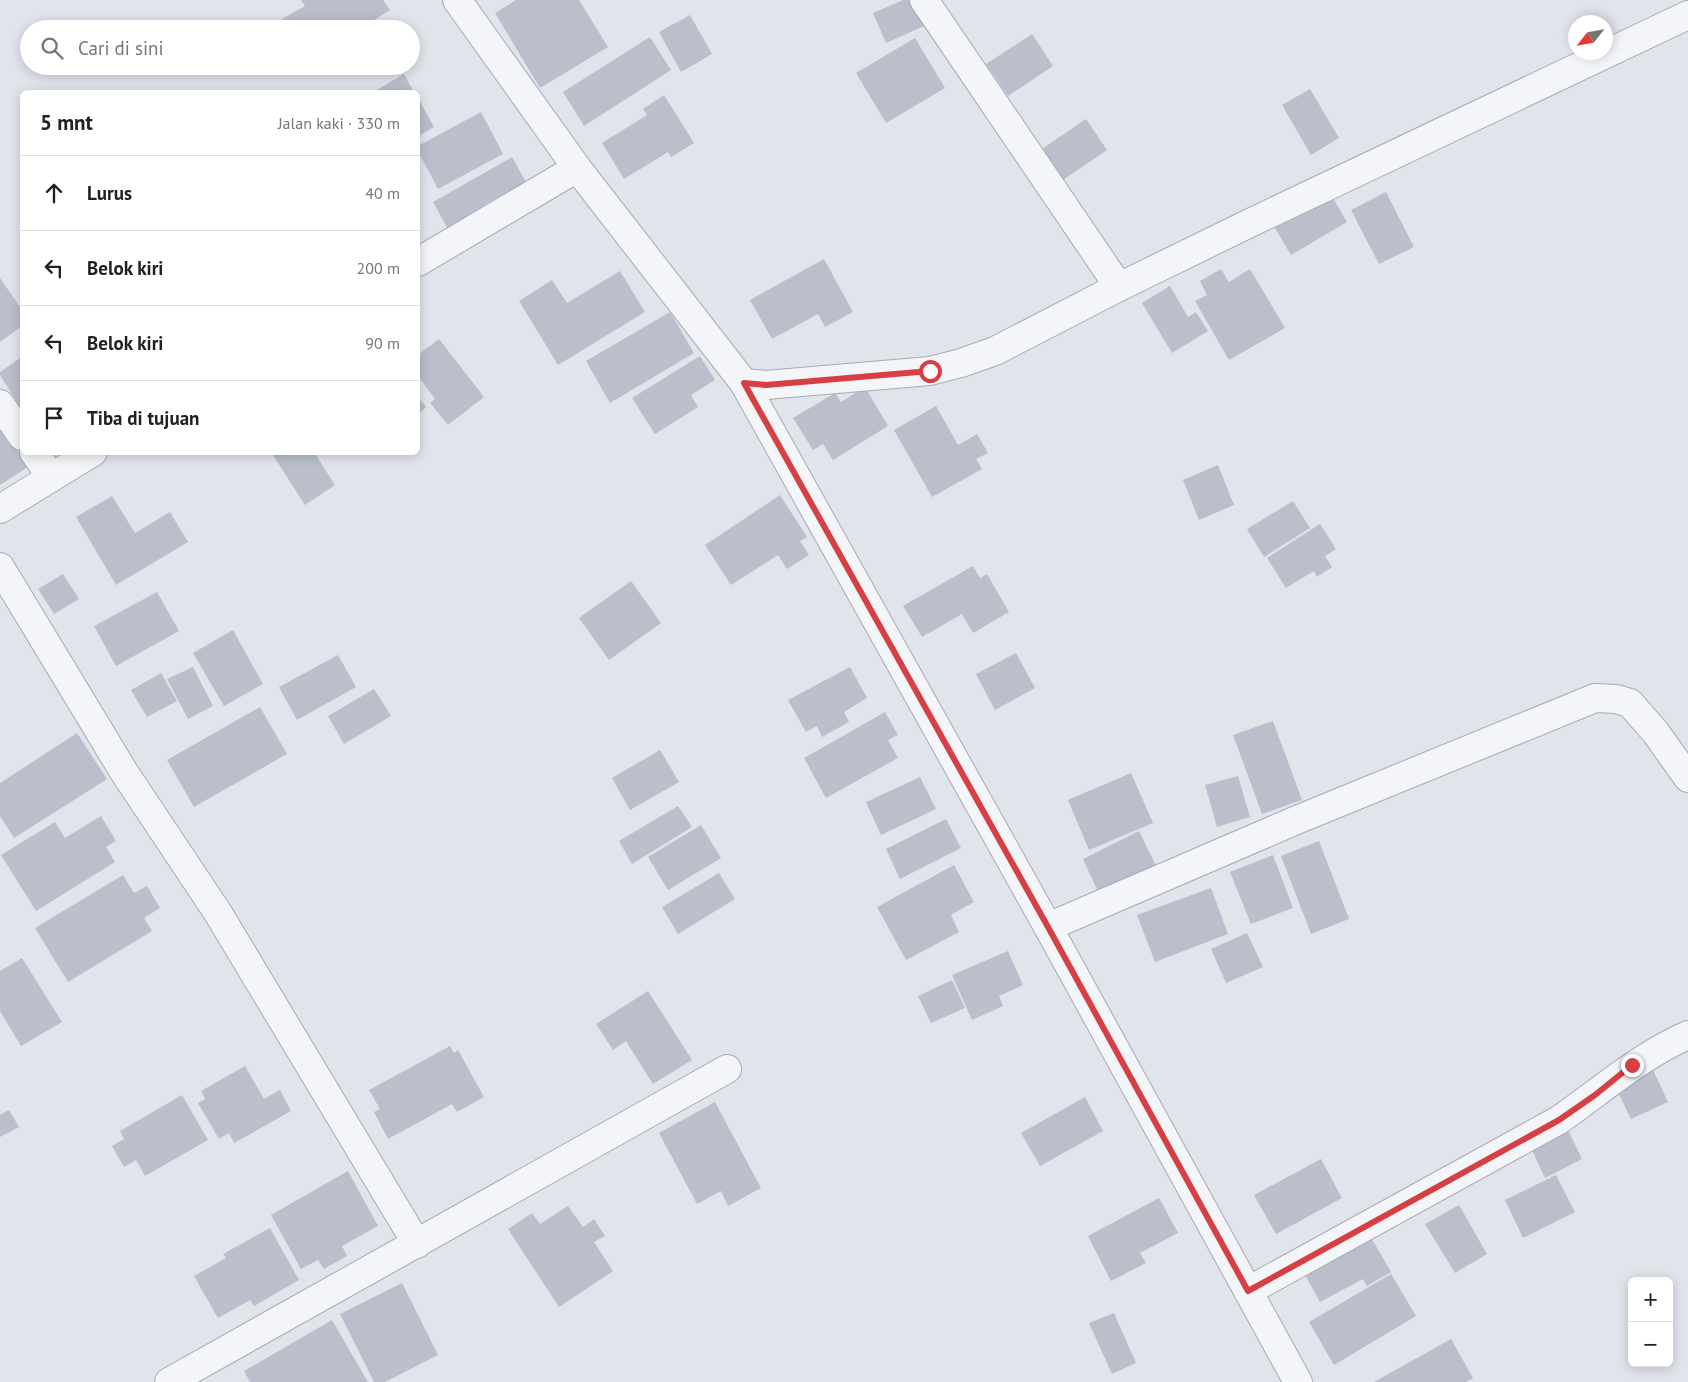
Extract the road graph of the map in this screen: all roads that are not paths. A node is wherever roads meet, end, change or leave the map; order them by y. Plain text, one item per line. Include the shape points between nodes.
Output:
1 (457, 0) edge
2 (924, 0) edge
3 (1688, 15) edge
4 (577, 168) junction
5 (420, 261) edge
6 (1119, 287) junction
7 (744, 383) junction
8 (0, 404) edge
9 (20, 433) edge
10 (36, 455) edge
11 (88, 455) edge
12 (51, 477) junction
13 (0, 509) edge
14 (0, 567) edge
15 (1688, 778) edge
16 (1048, 927) junction
17 (1688, 1035) edge
18 (727, 1069) dead end
19 (417, 1244) junction
20 (1248, 1291) junction
21 (169, 1382) edge
22 (1298, 1382) edge

1 - 4 street
2 - 6 street
3 - 6 street
4 - 5 street
4 - 7 street
6 - 7 street via 995,351 961,363 920,372 766,385
7 - 16 street
8 - 9 street
10 - 12 street
11 - 12 street
12 - 13 street
14 - 19 street via 124,772 218,912
15 - 16 street via 1630,703 1616,698 1595,698 1299,819
16 - 20 street
17 - 20 street via 1632,1065 1559,1120
18 - 19 street
19 - 21 street
20 - 22 street

